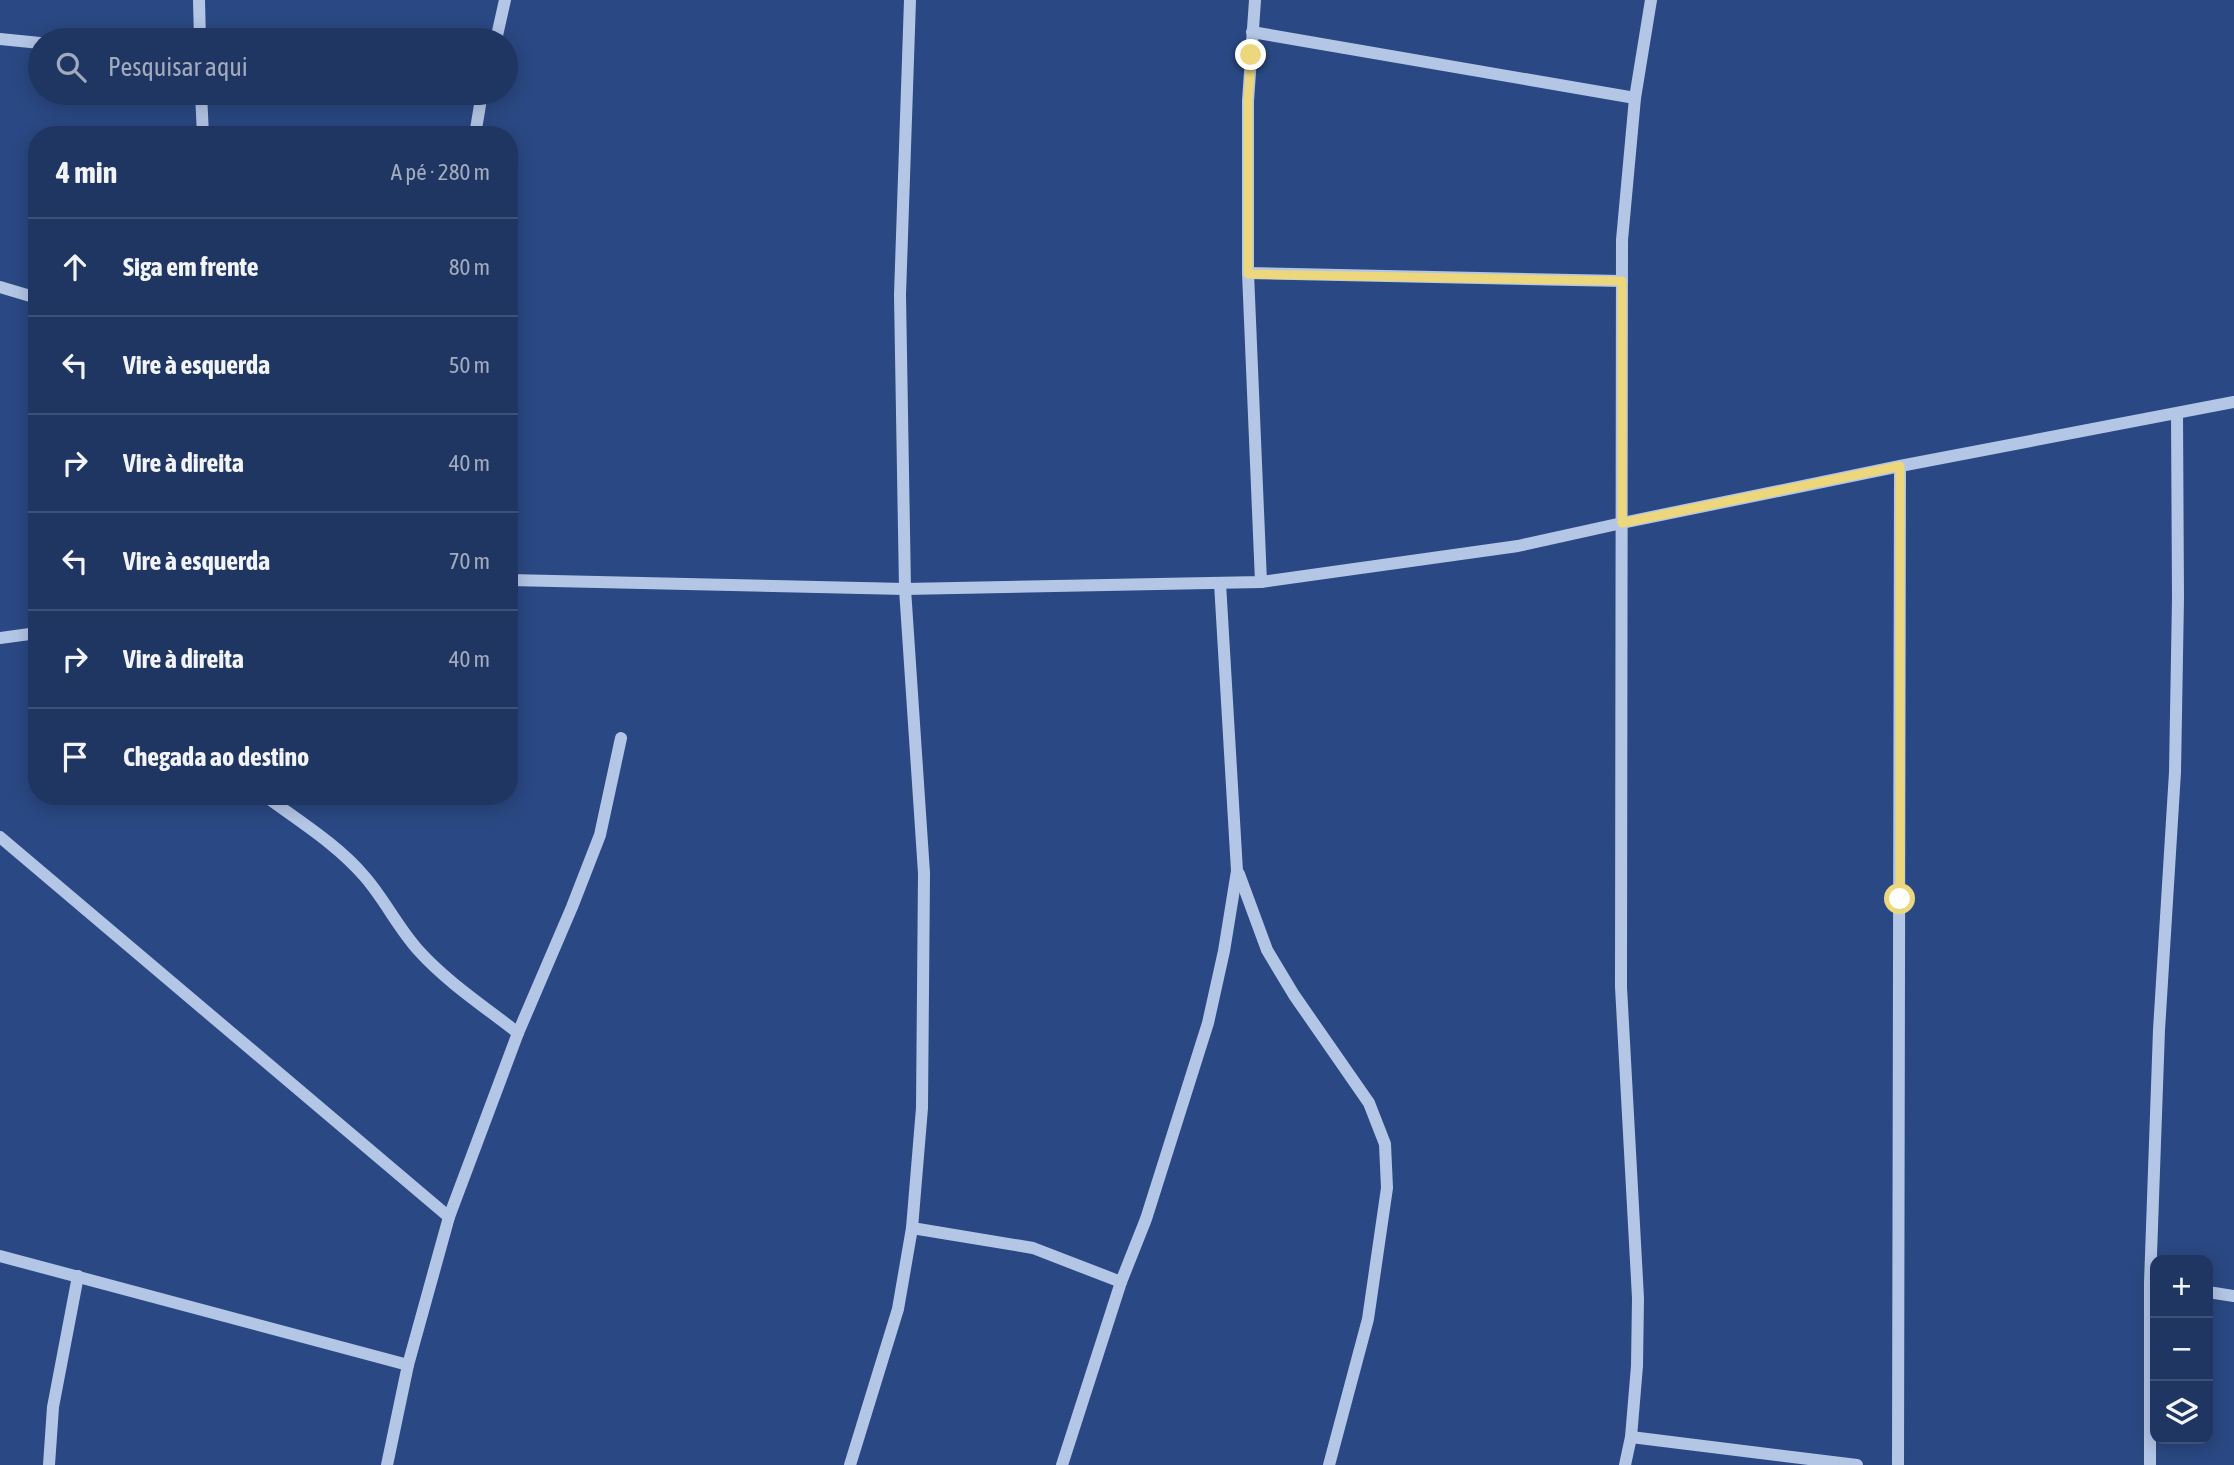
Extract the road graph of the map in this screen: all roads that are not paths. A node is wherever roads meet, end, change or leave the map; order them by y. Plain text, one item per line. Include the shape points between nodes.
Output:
1 (199, 0) edge
2 (505, 0) edge
3 (910, 0) edge
4 (1255, 0) edge
5 (1651, 0) edge
6 (200, 28) edge
7 (499, 28) edge
8 (1252, 32) junction
9 (0, 39) edge
10 (28, 42) edge
11 (1635, 98) junction
12 (202, 105) edge
13 (480, 105) edge
14 (203, 126) edge
15 (476, 126) edge
16 (1248, 274) junction
17 (1622, 281) junction
18 (0, 287) edge
19 (28, 295) edge
20 (2234, 402) edge
21 (2177, 414) junction
22 (1900, 466) junction
23 (1622, 523) junction
24 (518, 580) edge
25 (1261, 582) junction
26 (1220, 583) junction
27 (905, 589) junction
28 (28, 634) edge
29 (0, 638) edge
30 (621, 738) dead end
31 (277, 805) edge
32 (0, 837) edge
33 (1237, 871) junction
34 (518, 1033) junction
35 (449, 1217) junction
36 (912, 1228) junction
37 (2154, 1255) edge
38 (0, 1256) edge
39 (78, 1276) junction
40 (1121, 1282) junction
41 (2213, 1293) edge
42 (2234, 1296) edge
43 (2152, 1318) edge
44 (408, 1365) junction
45 (1631, 1437) junction
46 (49, 1465) edge
47 (387, 1465) edge
48 (850, 1465) edge
49 (1062, 1465) edge
50 (1329, 1465) edge
51 (1625, 1465) edge
52 (1857, 1465) edge
53 (1898, 1465) edge
54 (2150, 1465) edge

1 - 6 street
2 - 7 street
3 - 27 street via 900,295
4 - 8 street
5 - 11 street
8 - 11 street
8 - 16 street
9 - 10 street
11 - 17 street
12 - 14 street
13 - 15 street
16 - 17 street
16 - 25 street
17 - 23 street
18 - 19 street
20 - 21 street
21 - 22 street
21 - 37 street via 2175,772 2159,1030
22 - 23 street
22 - 53 street
23 - 25 street via 1518,546
23 - 45 street via 1621,987 1638,1298
24 - 27 street
25 - 26 street
26 - 27 street
26 - 33 street
27 - 36 street via 924,873 922,1108
28 - 29 street
30 - 34 street via 600,835
31 - 34 street via 363,874 433,965
32 - 35 street
33 - 40 street via 1209,1023
33 - 50 street via 1267,950 1369,1103 1385,1144 1387,1188 1368,1319
34 - 35 street
35 - 44 street
36 - 40 street via 1033,1248
36 - 48 street via 898,1309
38 - 39 street
39 - 44 street
39 - 46 street via 52,1407
40 - 49 street
41 - 42 street
43 - 54 street
44 - 47 street
45 - 51 street
45 - 52 street

